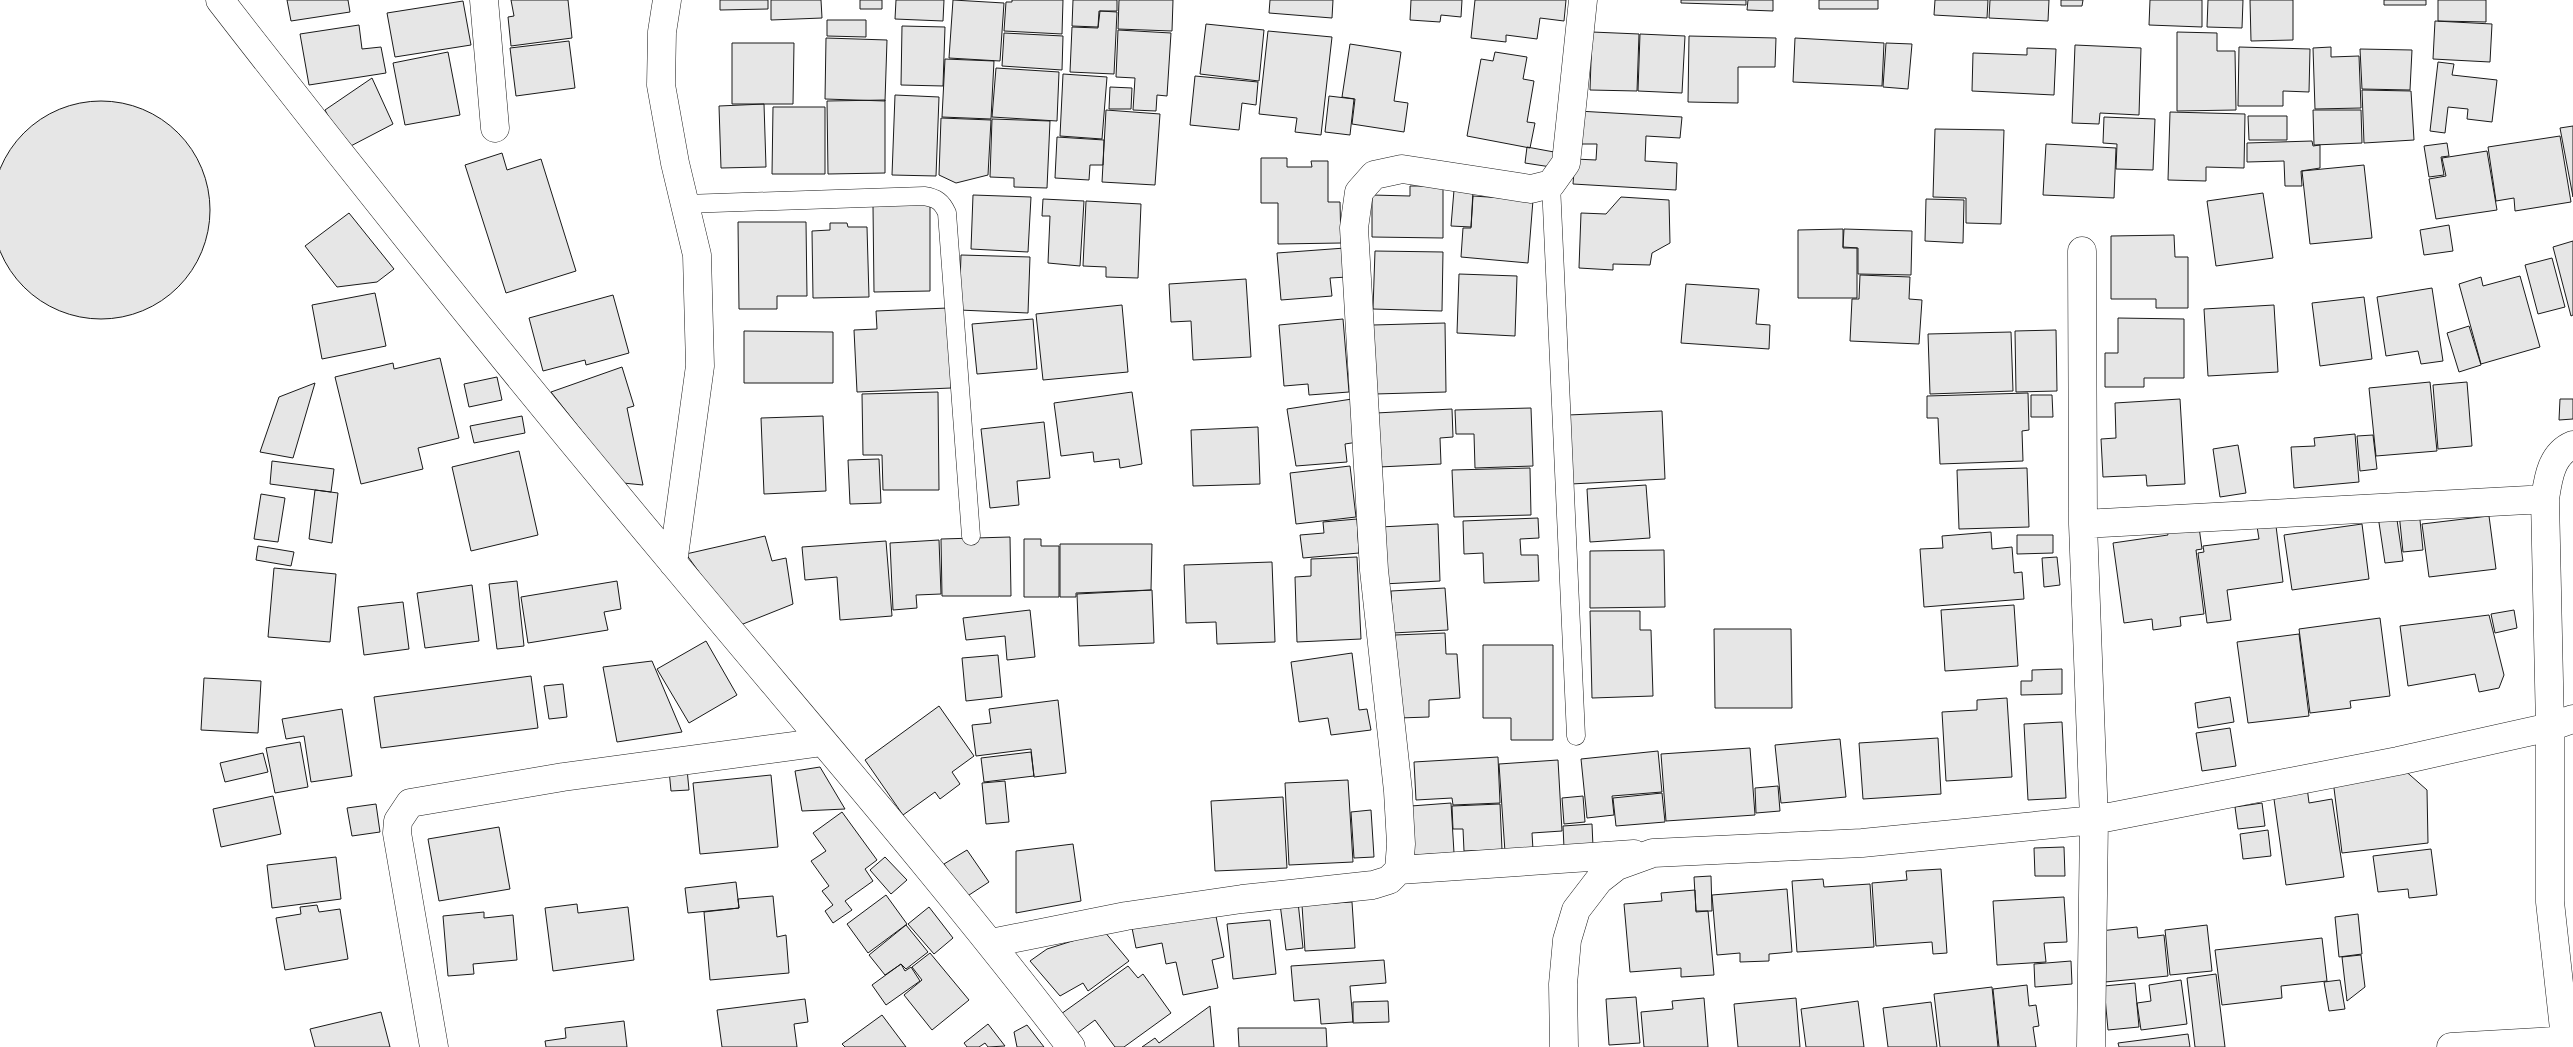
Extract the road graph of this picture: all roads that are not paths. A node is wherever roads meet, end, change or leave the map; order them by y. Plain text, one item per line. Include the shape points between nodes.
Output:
1 (220, 0) edge
2 (484, 0) edge
3 (667, 0) edge
4 (1583, 0) edge
5 (496, 128) dead end
6 (1551, 184) junction
7 (685, 204) junction
8 (2082, 251) dead end
9 (2573, 445) edge
10 (2545, 499) junction
11 (2083, 524) junction
12 (971, 536) dead end
13 (673, 564) junction
14 (2562, 723) edge
15 (1576, 736) dead end
16 (824, 742) junction
17 (2094, 820) junction
18 (1653, 853) junction
19 (1399, 870) junction
20 (992, 943) junction
21 (2568, 1042) edge
22 (434, 1047) edge
23 (1071, 1047) edge
24 (1564, 1047) edge
25 (2091, 1047) edge
26 (2451, 1047) edge

1 - 13 street via 342,157
2 - 5 street
3 - 7 street via 662,32 661,85 674,163
4 - 6 street via 1566,164
6 - 15 lane
6 - 19 street via 1531,188 1402,169 1374,175 1359,192 1354,228 1374,570 1398,791
7 - 12 lane via 924,196 943,204 948,213
7 - 13 street via 697,255 700,366
8 - 11 street
9 - 10 street via 2566,448 2550,468
10 - 11 street
10 - 14 street
11 - 17 street
13 - 16 street
14 - 17 street via 2398,761
14 - 21 street via 2550,902
16 - 20 street
16 - 22 street via 563,777 410,803 398,821 397,833
17 - 18 street via 1862,843
17 - 25 street
18 - 19 street
18 - 24 street via 1617,866 1599,880 1576,910 1567,940 1563,984
19 - 20 street via 1389,880 1373,885 1242,898 1126,916
20 - 23 street
21 - 26 street

